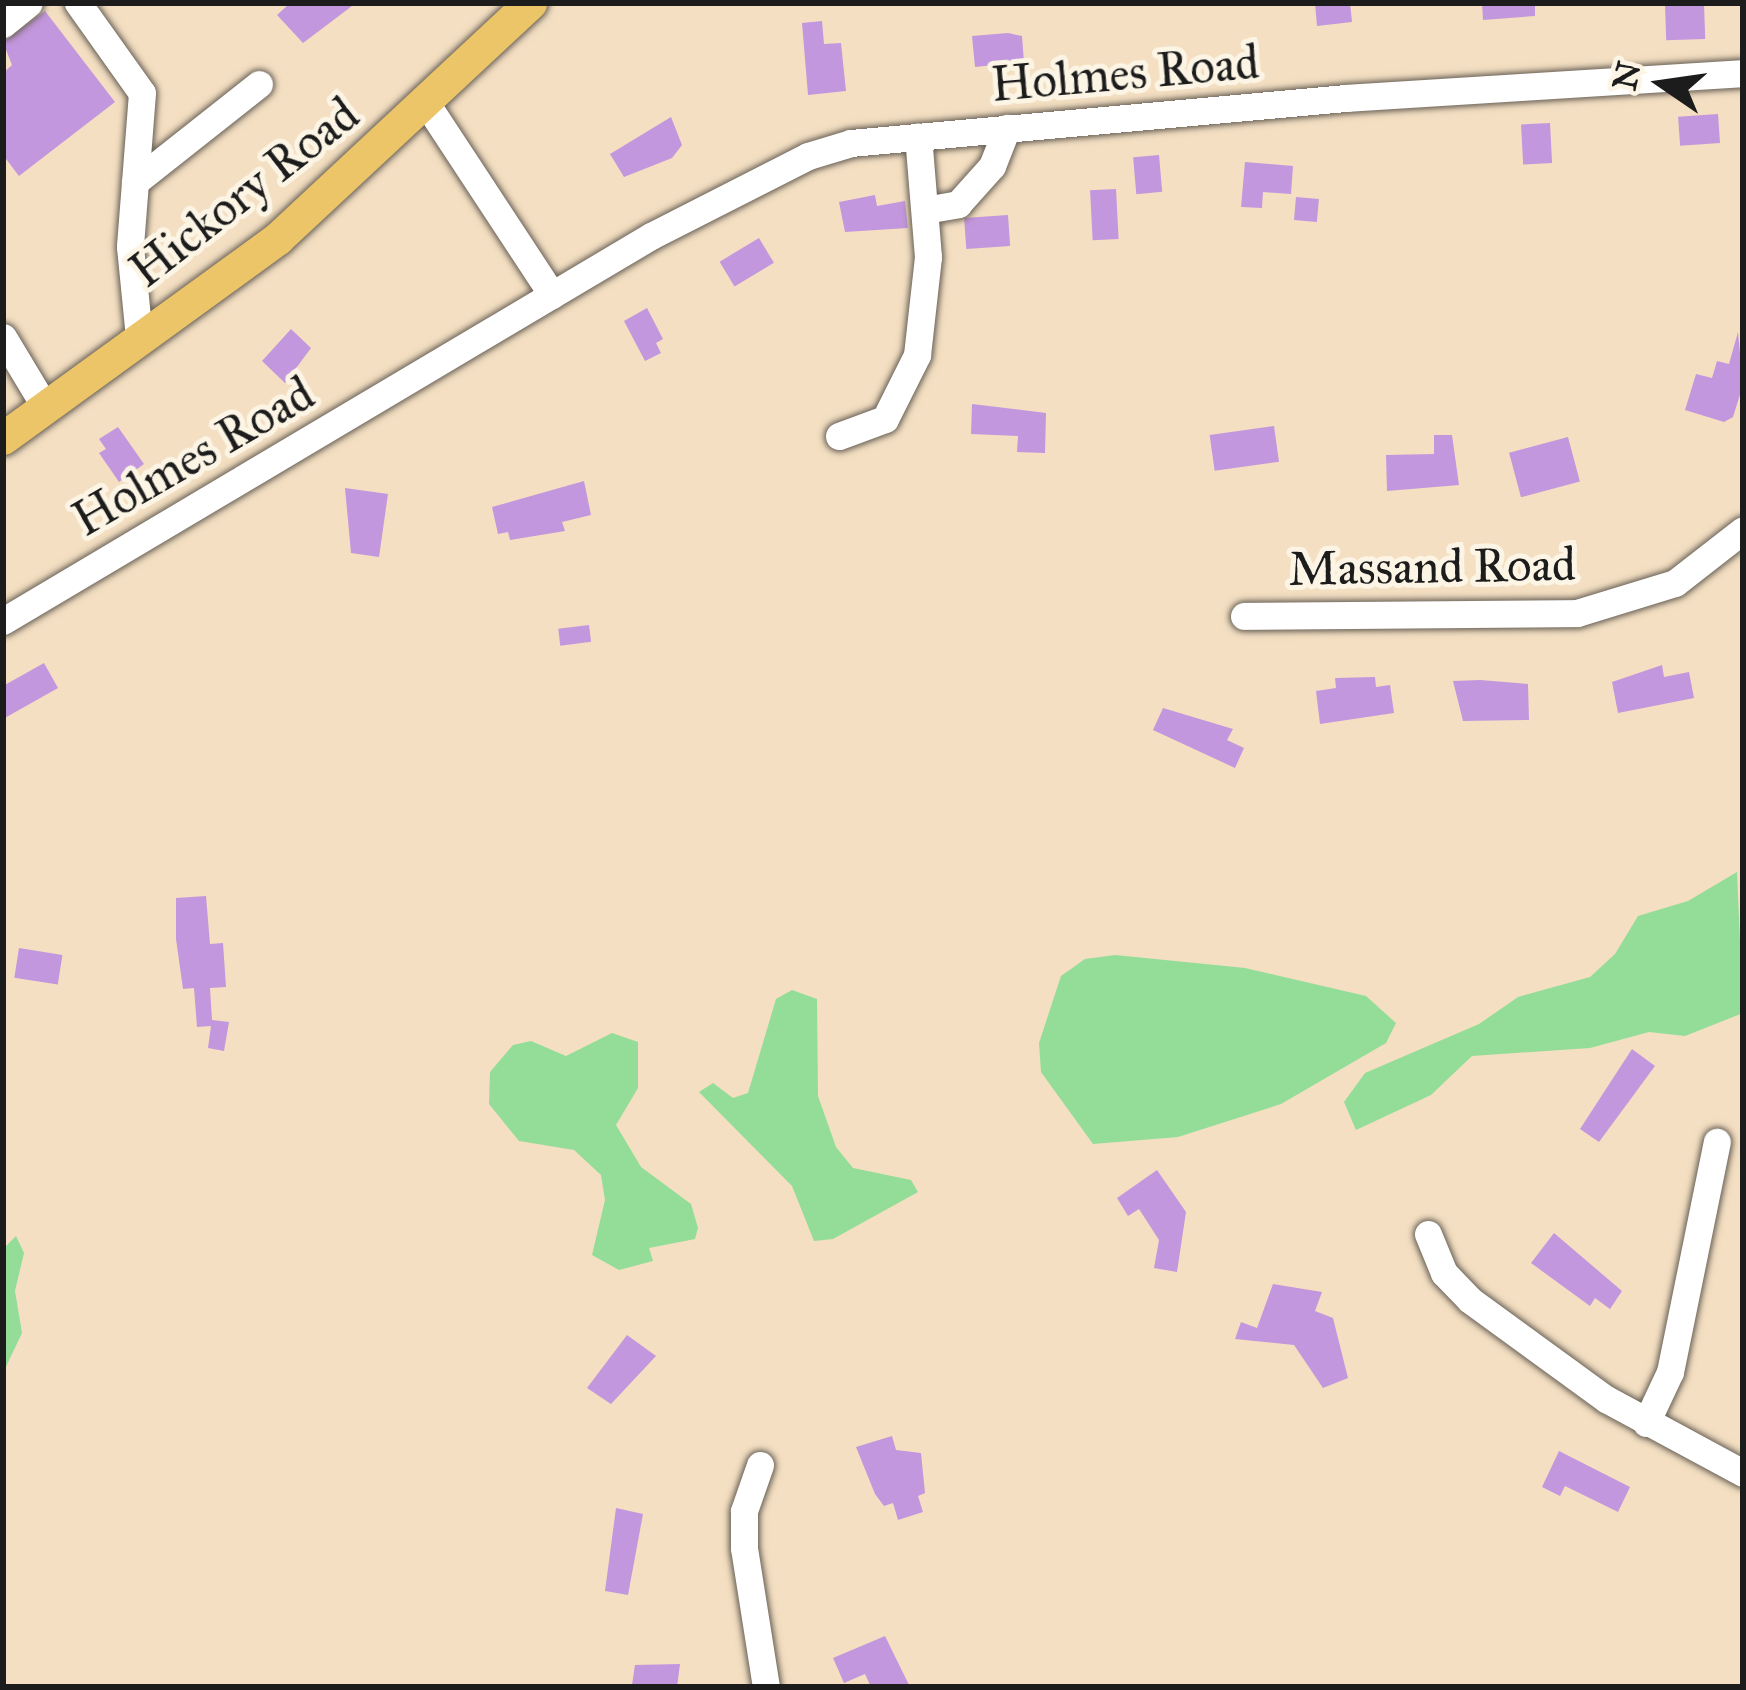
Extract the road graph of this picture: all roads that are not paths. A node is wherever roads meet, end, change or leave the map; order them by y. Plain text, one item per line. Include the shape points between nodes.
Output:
1 (29, 3) edge
2 (78, 3) edge
3 (530, 3) edge
4 (3, 24) edge
5 (1743, 73) edge
6 (259, 84) dead end
7 (428, 106) junction
8 (1007, 128) junction
9 (918, 136) junction
10 (135, 182) junction
11 (925, 210) junction
12 (552, 295) junction
13 (3, 337) edge
14 (140, 337) junction
15 (45, 407) junction
16 (839, 436) dead end
17 (3, 439) edge
18 (1743, 530) edge
19 (1244, 616) dead end
20 (3, 620) edge
21 (1717, 1142) dead end
22 (1428, 1234) dead end
23 (1646, 1423) junction
24 (760, 1465) dead end
25 (1743, 1473) edge
26 (766, 1687) edge

1 - 4 street
2 - 10 street via 142,93
3 - 7 main road, Hickory Road
5 - 8 street, Holmes Road
6 - 10 street
7 - 12 street
7 - 14 main road, Hickory Road via 278,238
8 - 9 street, Holmes Road
8 - 11 street via 992,166 958,204
9 - 11 street
9 - 12 street, Holmes Road via 851,143 764,174
10 - 14 street via 130,247
11 - 16 street via 917,355 885,419
12 - 20 street, Holmes Road
13 - 15 street
14 - 15 main road, Hickory Road
15 - 17 main road, Hickory Road
18 - 19 street, Massand Road via 1676,584 1576,613
21 - 23 street via 1670,1372
22 - 23 street via 1455,1288
23 - 25 street
24 - 26 street via 744,1511 744,1548

